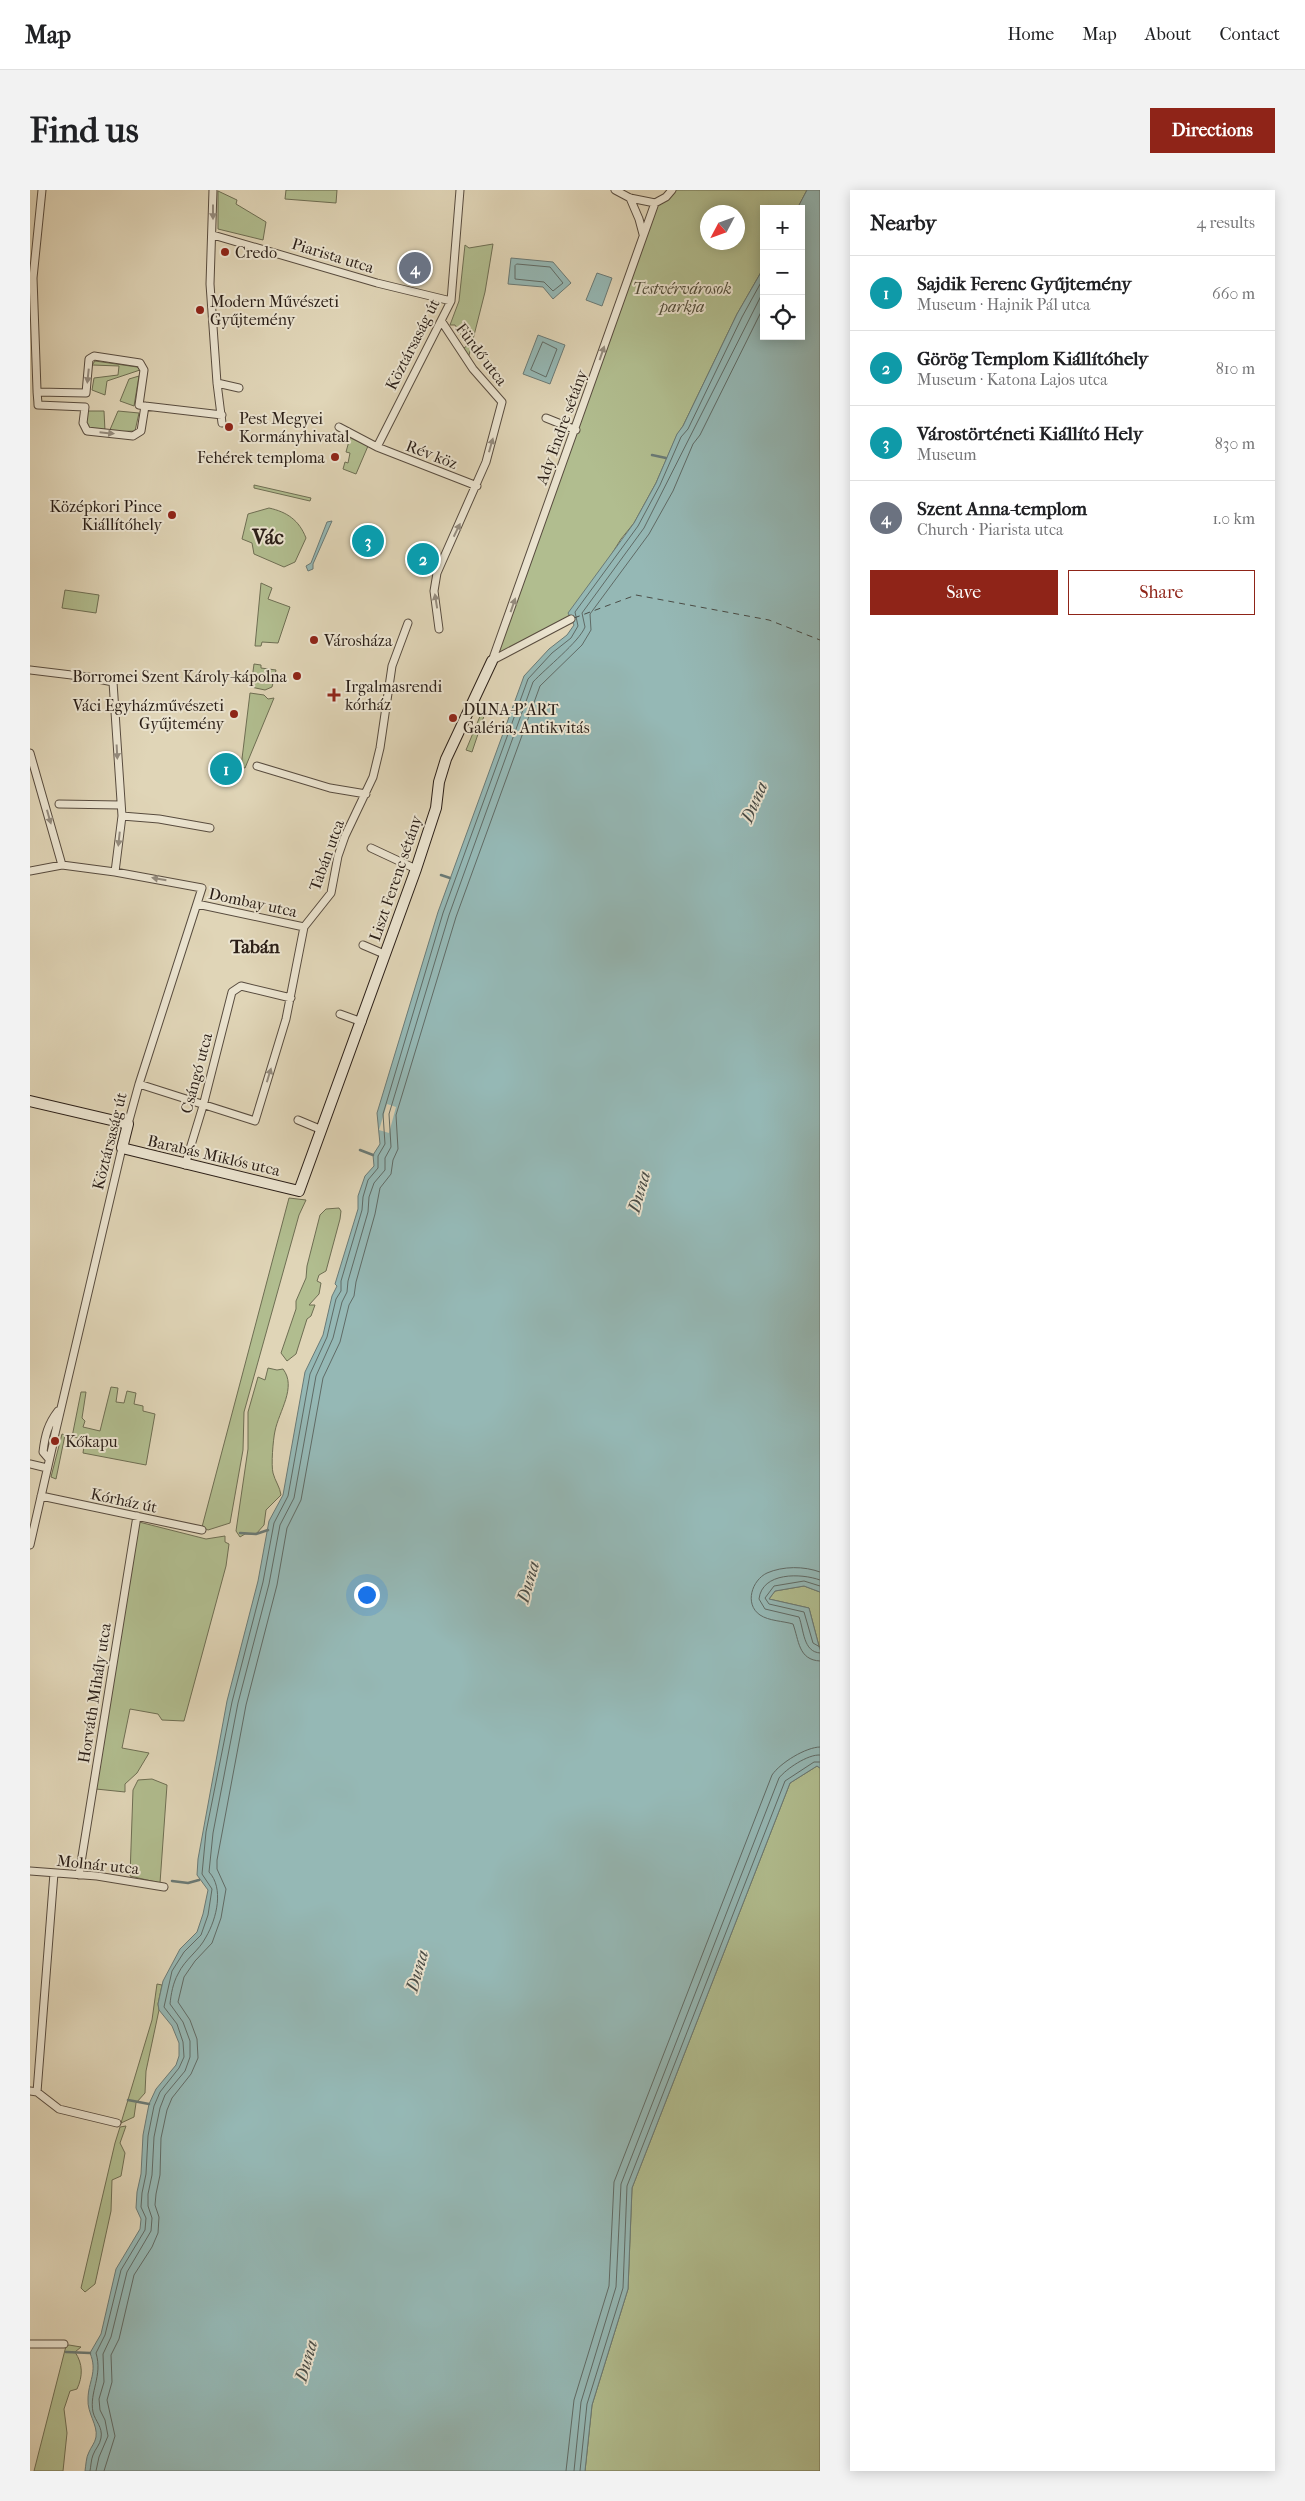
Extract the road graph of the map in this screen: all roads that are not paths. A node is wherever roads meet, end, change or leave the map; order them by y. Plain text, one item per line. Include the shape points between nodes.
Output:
1 (42, 190) edge
2 (213, 190) edge
3 (460, 190) edge
4 (615, 190) edge
5 (672, 190) edge
6 (630, 198) junction
7 (656, 203) junction
8 (643, 234) junction
9 (213, 235) junction
10 (452, 301) junction
11 (442, 322) junction
12 (217, 383) junction
13 (239, 388) dead end
14 (86, 393) junction
15 (35, 395) edge
16 (145, 406) junction
17 (85, 407) junction
18 (222, 415) junction
19 (546, 418) dead end
20 (222, 423) dead end
21 (339, 427) dead end
22 (576, 430) junction
23 (377, 447) junction
24 (477, 486) junction
25 (571, 619) dead end
26 (408, 623) dead end
27 (439, 629) dead end
28 (492, 660) junction
29 (30, 670) edge
30 (30, 753) edge
31 (257, 766) dead end
32 (366, 794) junction
33 (59, 804) dead end
34 (120, 805) junction
35 (122, 816) junction
36 (210, 828) dead end
37 (372, 848) dead end
38 (62, 865) junction
39 (416, 869) junction
40 (30, 871) edge
41 (115, 872) junction
42 (197, 904) junction
43 (304, 927) junction
44 (363, 945) dead end
45 (384, 954) junction
46 (291, 998) junction
47 (340, 1014) dead end
48 (362, 1022) junction
49 (139, 1084) junction
50 (30, 1101) edge
51 (203, 1106) junction
52 (298, 1120) dead end
53 (128, 1124) junction
54 (322, 1130) junction
55 (122, 1148) junction
56 (185, 1165) junction
57 (300, 1191) joint
58 (61, 1406) junction
59 (49, 1459) junction
60 (30, 1464) edge
61 (47, 1468) junction
62 (41, 1496) junction
63 (136, 1516) junction
64 (202, 1530) dead end
65 (30, 1545) edge
66 (30, 1871) edge
67 (54, 1873) junction
68 (79, 1875) junction
69 (164, 1887) dead end
70 (34, 2091) edge
71 (117, 2122) dead end
72 (30, 2344) edge
73 (64, 2344) dead end

1 - 15 street via 33,278
2 -> 9 street
3 - 10 street, Köztársaság út
4 - 6 street
5 - 7 street
6 - 7 street
6 - 8 street
7 - 8 street, Ady Endre sétány
22 -> 8 street, Ady Endre sétány
9 - 10 street, Piarista utca via 377,283
9 - 12 street via 210,284
10 - 11 street, Köztársaság út
11 - 23 street, Köztársaság út
24 -> 11 street, Fürdő utca via 502,402 473,369
12 - 13 street
12 - 18 street
14 - 15 street
16 -> 14 street via 139,405 144,370 140,363 91,357
14 - 17 street
15 - 17 street via 38,406
17 -> 16 street via 83,423 88,431 133,436 141,432
16 - 18 street
18 - 20 street
19 - 22 street
21 - 23 street, Rév köz
28 -> 22 street, Ady Endre sétány
23 - 24 street, Rév köz
27 -> 24 street via 434,591 437,574
25 - 28 street
26 - 32 street, Tabán utca via 392,666 380,748
28 - 39 street, Liszt Ferenc sétány via 446,758 436,808
29 -> 34 street via 113,682
30 -> 38 street
31 - 32 street via 330,788
32 - 43 street, Tabán utca via 338,856 330,893
33 - 34 street
34 - 35 street
35 - 36 street
35 -> 41 street
37 - 39 street
38 - 40 street
38 - 41 street
39 - 45 street, Liszt Ferenc sétány
42 -> 41 street, Köztársaság út via 202,888
42 - 43 street, Dombay utca
42 - 49 street, Köztársaság út
43 - 46 street, Tabán utca
44 - 45 street
45 - 48 street, Liszt Ferenc sétány
46 - 51 street, Csángó utca via 241,986 234,989
51 -> 46 street, Tabán utca via 255,1121
47 - 48 street
48 - 54 street, Liszt Ferenc sétány
49 - 51 street
49 - 53 street, Köztársaság út
50 - 53 street
51 - 56 street, Csángó utca
52 - 54 street
53 - 55 street, Köztársaság út
54 - 57 street, Liszt Ferenc sétány
55 - 56 street, Barabás Miklós utca
55 - 58 street, Köztársaság út
56 - 57 street, Barabás Miklós utca
58 - 59 street, Köztársaság út
58 - 59 street, Köztársaság út via 48,1425 43,1452
59 - 61 street, Köztársaság út
60 - 61 street
61 - 62 street, Köztársaság út
62 - 63 street, Kórház út
62 - 65 street, Köztársaság út
63 - 64 street, Kórház út
63 - 68 street, Horváth Mihály utca
66 - 67 street, Molnár utca
67 - 68 street, Molnár utca
67 - 70 street
68 - 69 street, Molnár utca via 126,1879
70 - 71 street via 58,2109
72 - 73 street

